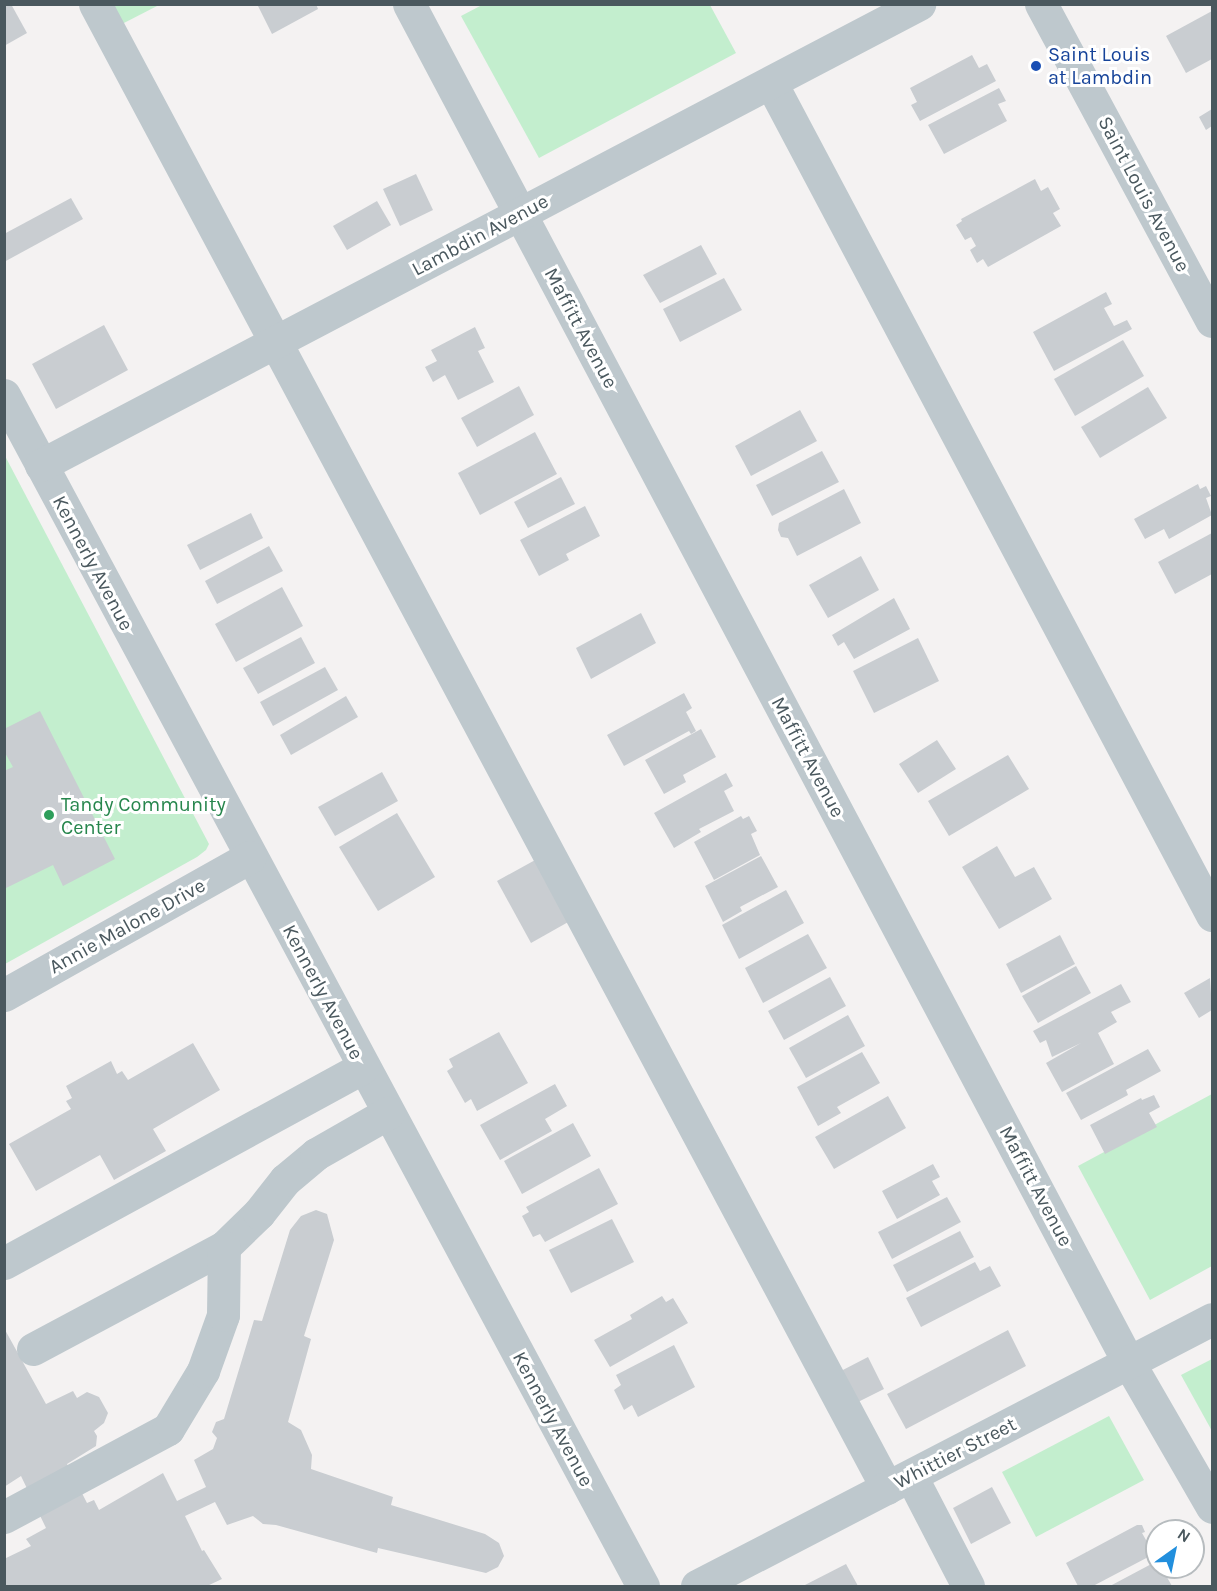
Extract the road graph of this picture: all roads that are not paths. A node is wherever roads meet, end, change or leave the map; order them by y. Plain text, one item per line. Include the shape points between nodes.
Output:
1 (95, 4) edge
2 (409, 4) edge
3 (920, 4) edge
4 (1041, 4) edge
5 (771, 83) junction
6 (520, 213) junction
7 (1212, 321) edge
8 (274, 343) junction
9 (4, 396) edge
10 (41, 465) junction
11 (250, 857) junction
12 (1212, 915) edge
13 (4, 995) edge
14 (363, 1067) junction
15 (388, 1113) junction
16 (224, 1247) junction
17 (4, 1263) edge
18 (1212, 1319) edge
19 (33, 1349) dead end
20 (1129, 1363) junction
21 (899, 1482) junction
22 (1212, 1507) edge
23 (4, 1517) edge
24 (643, 1587) edge
25 (697, 1587) edge
26 (968, 1587) edge

1 - 8 street
2 - 6 street, Maffitt Avenue
3 - 5 street, Lambdin Avenue
4 - 7 street, Saint Louis Avenue
5 - 6 street, Lambdin Avenue
5 - 12 street
6 - 8 street, Lambdin Avenue
6 - 20 street, Maffitt Avenue
8 - 10 street, Lambdin Avenue
8 - 21 street
9 - 10 street, Kennerly Avenue
10 - 11 street, Kennerly Avenue
11 - 13 street, Annie Malone Drive
11 - 14 street, Kennerly Avenue
14 - 15 street, Kennerly Avenue
14 - 17 street
15 - 16 street via 316,1154 285,1180 259,1214
15 - 24 street, Kennerly Avenue
16 - 19 street
16 - 23 street via 224,1315 203,1371 168,1429
18 - 20 street, Whittier Street
20 - 21 street, Whittier Street
20 - 22 street, Maffitt Avenue
21 - 25 street, Whittier Street
21 - 26 street

